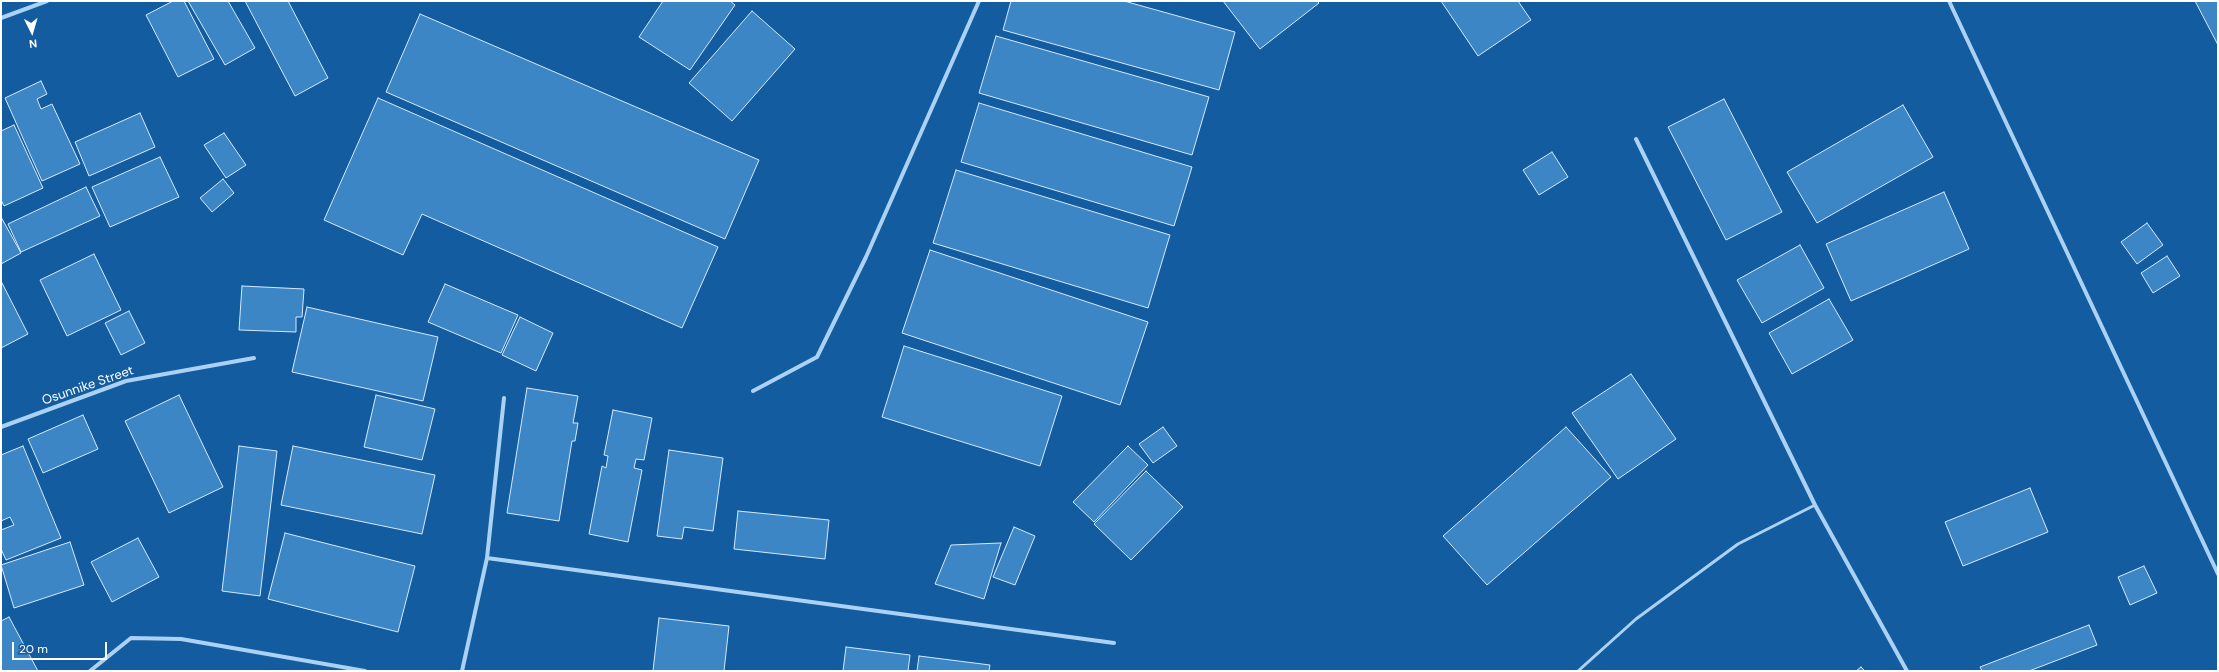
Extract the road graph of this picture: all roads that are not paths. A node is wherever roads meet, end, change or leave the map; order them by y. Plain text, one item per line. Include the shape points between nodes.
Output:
1 (47, 1) edge
2 (978, 1) edge
3 (1949, 1) edge
4 (1, 18) edge
5 (1636, 140) dead end
6 (254, 358) dead end
7 (753, 391) dead end
8 (504, 398) dead end
9 (1, 427) edge
10 (1815, 505) junction
11 (486, 558) junction
12 (2218, 574) edge
13 (1114, 643) dead end
14 (90, 671) edge
15 (365, 671) edge
16 (462, 671) edge
17 (1578, 671) edge
18 (1907, 671) edge

1 - 4 street
2 - 7 street via 866,257 817,357
3 - 12 street
5 - 10 street
6 - 9 street, Osunnike Street via 126,381
8 - 11 street
10 - 17 lane via 1738,544 1636,619
10 - 18 street
11 - 13 street
11 - 16 street
14 - 15 street via 131,638 181,639

